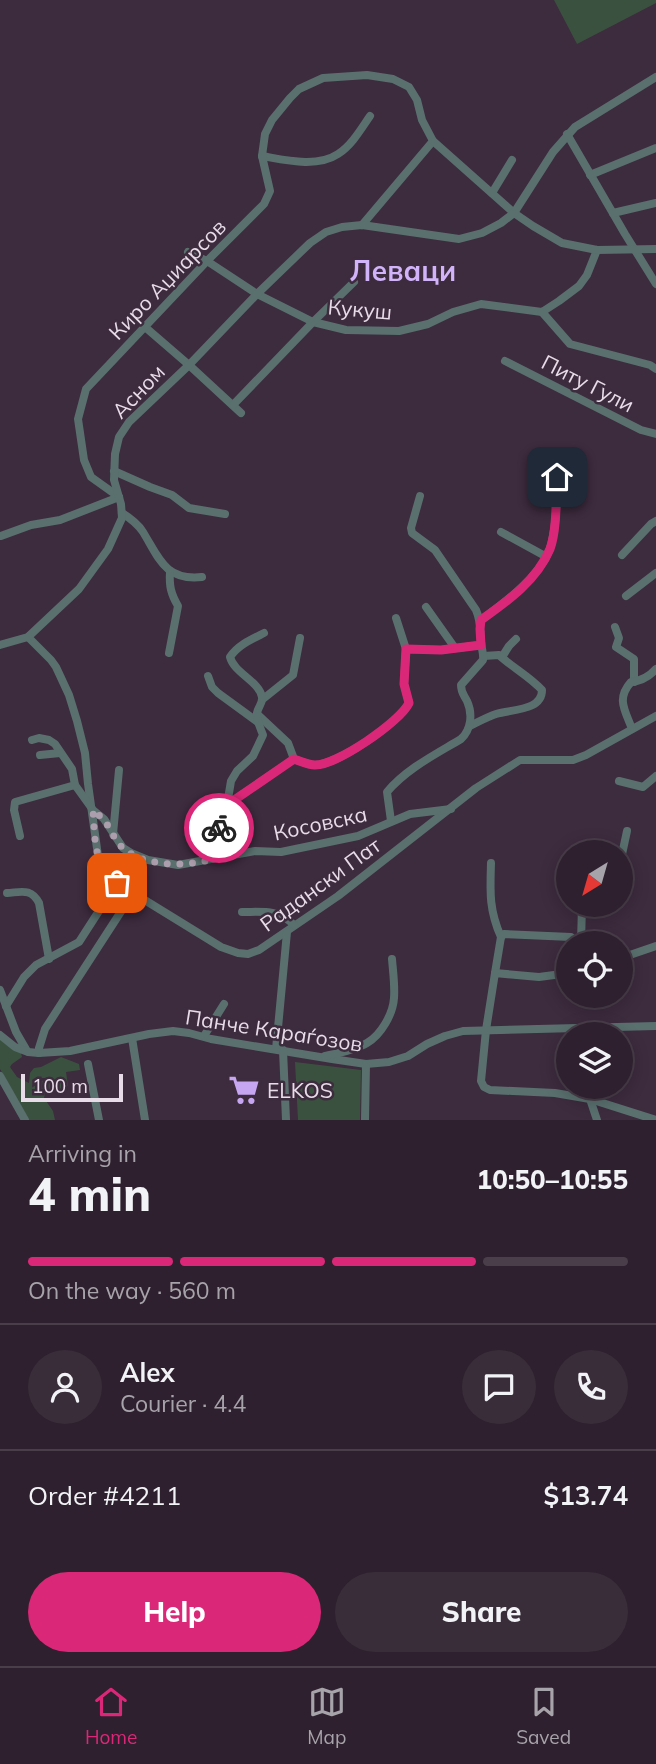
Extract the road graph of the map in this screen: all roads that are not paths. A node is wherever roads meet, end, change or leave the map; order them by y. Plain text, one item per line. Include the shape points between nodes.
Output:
1 (656, 77) edge
2 (370, 116) dead end
3 (567, 134) junction
4 (433, 141) junction
5 (656, 149) edge
6 (262, 156) junction
7 (512, 160) dead end
8 (590, 175) junction
9 (492, 193) junction
10 (656, 203) edge
11 (514, 213) junction
12 (613, 213) junction
13 (362, 225) junction
14 (635, 249) junction
15 (656, 249) edge
16 (597, 250) junction
17 (188, 252) dead end
18 (207, 261) junction
19 (354, 282) dead end
20 (656, 284) edge
21 (257, 294) junction
22 (542, 312) junction
23 (313, 322) junction
24 (145, 327) junction
25 (505, 361) dead end
26 (190, 365) junction
27 (654, 365) edge
28 (233, 405) junction
29 (242, 413) dead end
30 (656, 434) edge
31 (558, 457) dead end
32 (114, 471) junction
33 (420, 496) dead end
34 (119, 497) junction
35 (122, 513) junction
36 (225, 514) dead end
37 (656, 521) edge
38 (501, 532) dead end
39 (1, 536) edge
40 (622, 555) dead end
41 (545, 556) junction
42 (170, 572) junction
43 (656, 573) edge
44 (202, 577) dead end
45 (626, 596) dead end
46 (426, 607) dead end
47 (396, 618) dead end
48 (481, 620) junction
49 (615, 627) dead end
50 (264, 633) dead end
51 (28, 637) junction
52 (300, 638) dead end
53 (516, 639) dead end
54 (0, 645) edge
55 (481, 645) junction
56 (455, 648) junction
57 (406, 649) junction
58 (169, 653) dead end
59 (484, 656) junction
60 (502, 657) junction
61 (656, 669) edge
62 (208, 676) dead end
63 (634, 682) junction
64 (263, 699) junction
65 (656, 716) edge
66 (258, 719) junction
67 (470, 726) junction
68 (632, 729) junction
69 (32, 740) dead end
70 (60, 753) junction
71 (85, 753) junction
72 (40, 755) dead end
73 (294, 759) junction
74 (72, 769) junction
75 (119, 770) dead end
76 (656, 776) edge
77 (619, 781) dead end
78 (75, 785) junction
79 (227, 805) junction
80 (451, 809) junction
81 (93, 810) junction
82 (391, 821) junction
83 (627, 831) dead end
84 (113, 835) junction
85 (20, 836) dead end
86 (625, 840) edge
87 (212, 859) junction
88 (491, 863) dead end
89 (117, 883) junction
90 (7, 893) dead end
91 (133, 893) junction
92 (242, 912) dead end
93 (295, 925) junction
94 (286, 932) junction
95 (556, 936) edge
96 (501, 937) junction
97 (656, 946) edge
98 (633, 954) edge
99 (49, 959) junction
100 (392, 959) dead end
101 (495, 973) junction
102 (556, 974) edge
103 (0, 990) edge
104 (224, 1004) dead end
105 (6, 1006) junction
106 (656, 1026) edge
107 (633, 1028) edge
108 (486, 1030) junction
109 (556, 1031) edge
110 (0, 1035) edge
111 (204, 1036) junction
112 (132, 1038) junction
113 (279, 1050) junction
114 (28, 1052) junction
115 (39, 1053) junction
116 (321, 1057) junction
117 (88, 1064) dead end
118 (366, 1064) junction
119 (0, 1076) edge
120 (556, 1093) edge
121 (590, 1099) joint
122 (25, 1120) edge
123 (99, 1120) edge
124 (145, 1120) edge
125 (286, 1120) edge
126 (365, 1120) edge
127 (597, 1120) edge
128 (656, 1120) edge

1 - 3 street, Асном
2 - 6 street via 350,143 324,160
3 - 8 street
3 - 11 street, Асном
4 - 6 street via 409,86 393,79 351,75 323,78 299,89 276,114 265,134
4 - 9 street
4 - 13 street
5 - 8 street
6 - 18 street, Киро Аџиарсов via 270,191 264,204
7 - 9 street
8 - 12 street
9 - 11 street
10 - 12 street
11 - 13 street, Асном via 482,233 459,239
11 - 16 street via 562,243
12 - 14 street
13 - 21 street, Асном via 326,232
14 - 15 street
14 - 16 street
14 - 20 street
16 - 22 street via 579,286
17 - 18 street, Кукуш
18 - 21 street, Кукуш
18 - 24 street, Киро Аџиарсов
19 - 23 street
21 - 23 street, Кукуш
21 - 26 street, Асном
22 - 23 street, Кукуш via 481,304 399,331 346,330
22 - 27 street via 570,344
23 - 28 street
24 - 26 street
24 - 34 street, Киро Аџиарсов via 86,389 78,419 91,477
25 - 30 street, Питу Гули
26 - 28 street
26 - 32 street, Асном via 129,422 119,437
28 - 29 street
31 - 41 street via 555,517
32 - 34 street, Асном
32 - 36 street via 172,495 189,508
33 - 48 street via 412,533 435,550
34 - 35 street, Асном
34 - 39 street
35 - 42 street via 142,530
35 - 51 street via 108,549 79,589
37 - 40 street
38 - 41 street
41 - 48 street via 521,589
42 - 44 street
42 - 58 street via 171,595 178,606
43 - 45 street
46 - 56 street
47 - 57 street
48 - 55 street
49 - 63 street via 616,647 634,659
50 - 64 street via 230,657
51 - 54 street
51 - 71 street, Радански Пат via 56,667
52 - 64 street via 293,675
53 - 60 street
55 - 56 street
55 - 59 street
56 - 57 street
57 - 73 street via 404,684 409,703 392,723 338,758 314,765
59 - 60 street
59 - 67 street via 461,685 469,705
60 - 67 street via 542,690 541,699
61 - 63 street
62 - 66 street via 218,693
63 - 68 street via 621,700
64 - 66 street
65 - 68 street, Радански Пат
66 - 73 street via 288,743
66 - 79 street via 263,735 253,756 231,781
67 - 82 street, Косовска via 461,739 410,771 387,792
68 - 80 street, Радански Пат via 573,760 520,760
69 - 70 street via 50,740
70 - 72 street
70 - 74 street
71 - 74 street
71 - 81 street, Радански Пат
73 - 79 street
74 - 78 street
75 - 84 street
76 - 77 street via 643,787
78 - 81 street, Косовска
78 - 85 street via 15,802
79 - 87 street
80 - 82 street, Косовска
80 - 93 street, Радански Пат
81 - 84 street, Косовска
81 - 89 street, Радански Пат via 99,863
82 - 87 street, Косовска via 358,836 281,852 255,851
83 - 86 street
84 - 87 street, Косовска via 123,848 148,860 178,865
88 - 96 street via 490,900
89 - 91 street, Радански Пат
89 - 99 street via 79,942
90 - 99 street via 35,895
91 - 94 street, Радански Пат via 229,951 248,954
91 - 115 street via 45,1029
92 - 93 street via 275,913
93 - 94 street, Радански Пат
94 - 113 street
95 - 96 street via 510,933
96 - 101 street
97 - 98 street
99 - 105 street via 24,978
100 - 116 street via 395,995 386,1022 369,1042
101 - 102 street
101 - 108 street
103 - 105 street
104 - 111 street
105 - 114 street
106 - 107 street, Панче Караѓозов
108 - 109 street, Панче Караѓозов
108 - 118 street, Панче Караѓозов via 445,1036 408,1056
108 - 120 street via 484,1087
110 - 114 street
111 - 112 street, Панче Караѓозов via 173,1031
111 - 113 street, Панче Караѓозов
112 - 115 street, Панче Караѓозов
112 - 124 street
113 - 116 street, Панче Караѓозов
113 - 125 street
114 - 115 street
116 - 118 street, Панче Караѓозов
117 - 123 street
118 - 126 street
119 - 122 street
121 - 127 street
121 - 128 street

